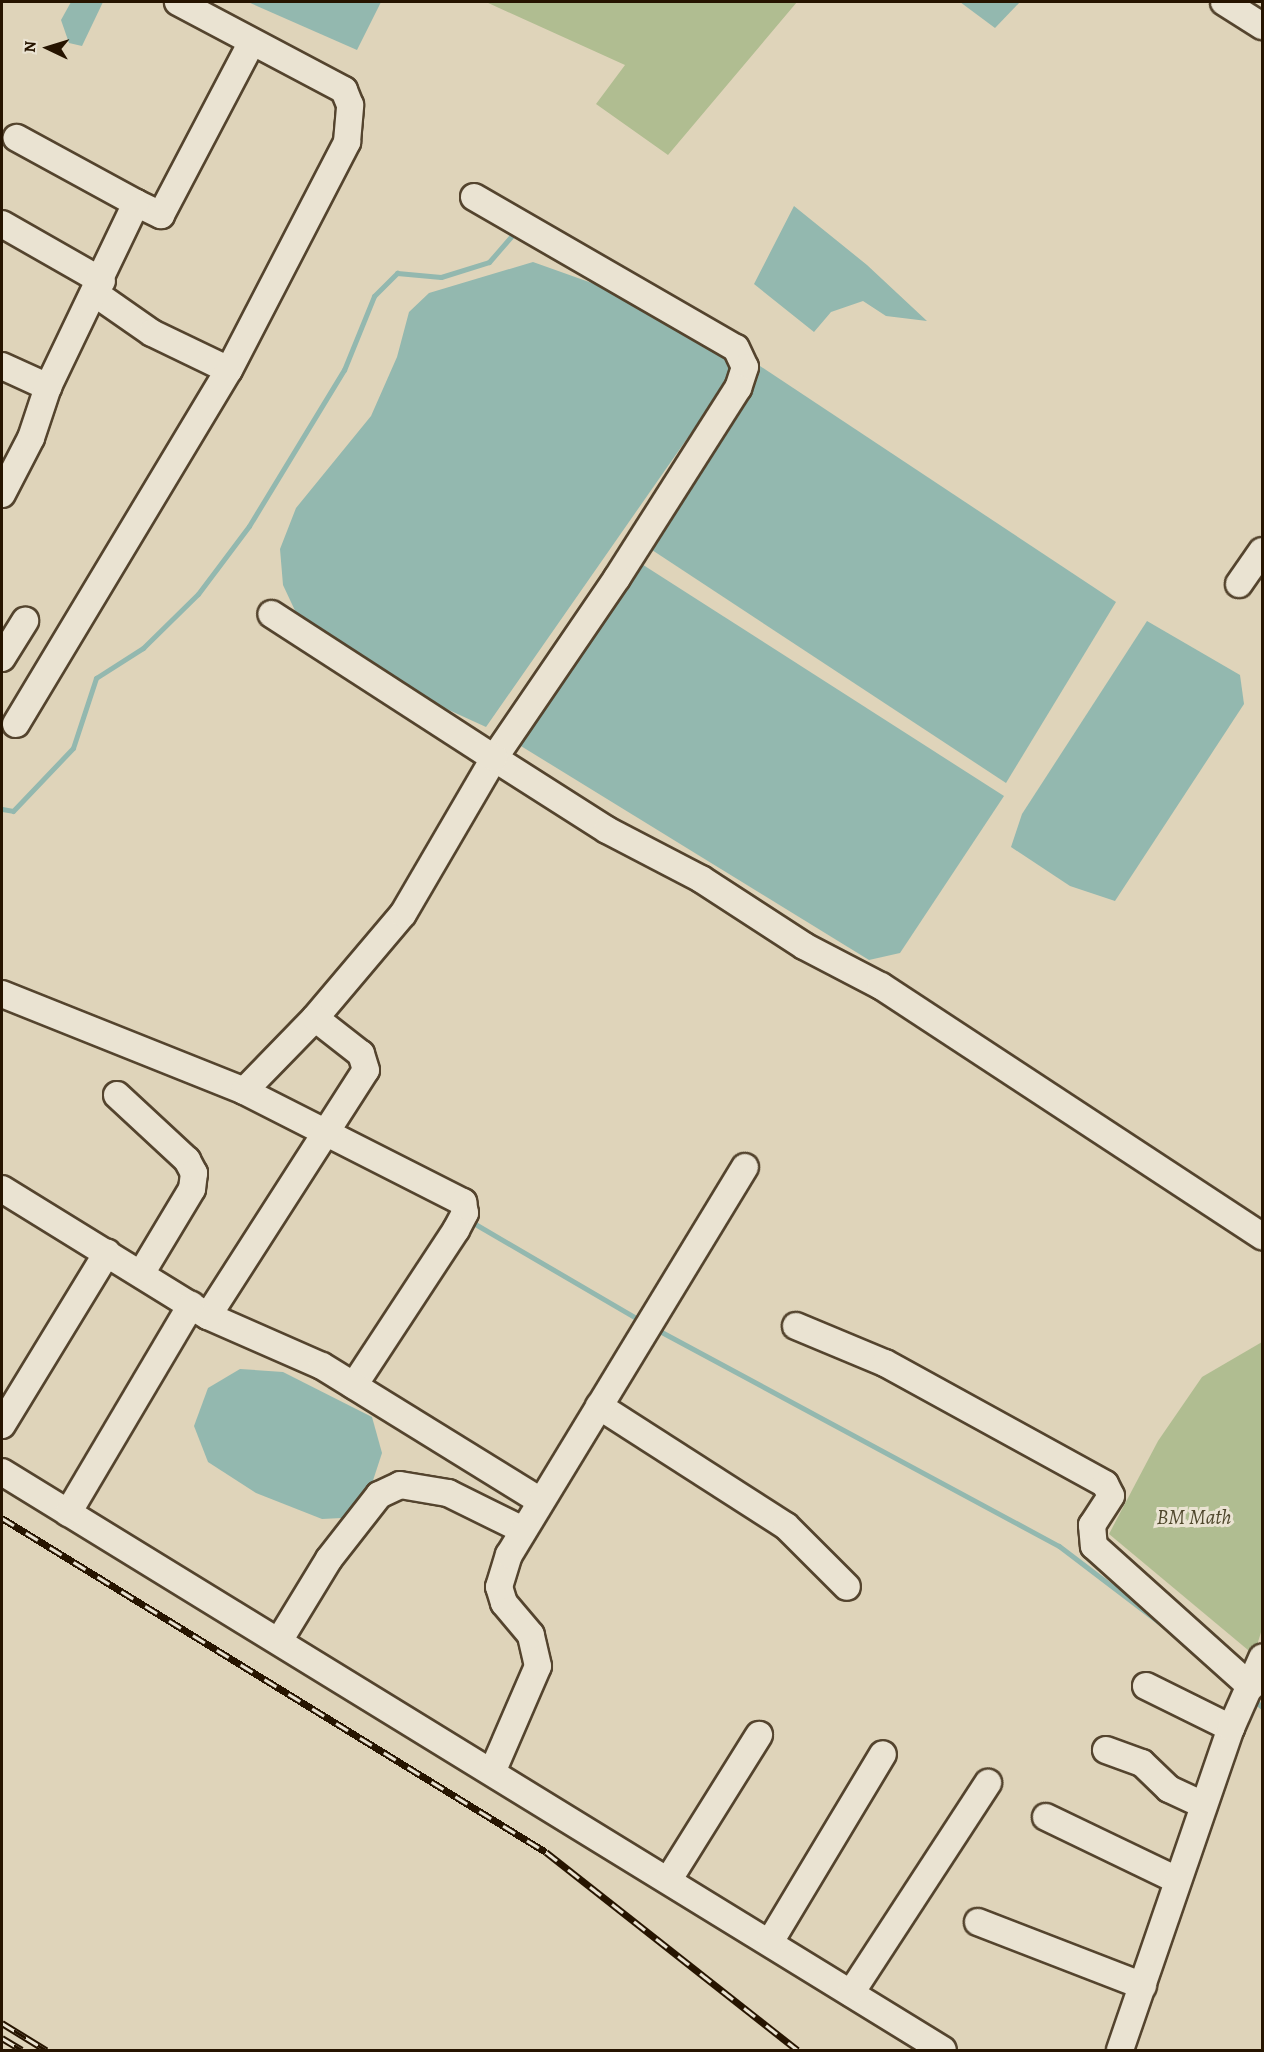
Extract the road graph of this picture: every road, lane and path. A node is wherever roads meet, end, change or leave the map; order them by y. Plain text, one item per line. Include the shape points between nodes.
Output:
1 (178, 2) edge
2 (1224, 2) edge
3 (1263, 26) edge
4 (252, 42) junction
5 (17, 138) dead end
6 (474, 197) dead end
7 (136, 203) junction
8 (2, 224) edge
9 (99, 287) junction
10 (2, 366) edge
11 (229, 370) junction
12 (48, 387) junction
13 (2, 494) edge
14 (1263, 551) edge
15 (1239, 584) dead end
16 (271, 614) dead end
17 (25, 621) dead end
18 (2, 658) edge
19 (16, 724) dead end
20 (494, 758) junction
21 (2, 994) edge
22 (315, 1018) junction
23 (244, 1091) junction
24 (117, 1095) dead end
25 (321, 1136) junction
26 (745, 1167) dead end
27 (2, 1189) edge
28 (1263, 1236) edge
29 (107, 1253) junction
30 (141, 1274) junction
31 (200, 1311) junction
32 (796, 1326) dead end
33 (354, 1385) junction
34 (599, 1407) junction
35 (2, 1425) edge
36 (2, 1472) edge
37 (539, 1500) junction
38 (68, 1513) junction
39 (523, 1530) junction
40 (847, 1587) dead end
41 (279, 1641) junction
42 (1263, 1658) edge
43 (1146, 1686) dead end
44 (1248, 1695) junction
45 (1232, 1728) junction
46 (759, 1735) dead end
47 (1106, 1750) dead end
48 (884, 1754) dead end
49 (493, 1770) junction
50 (988, 1783) dead end
51 (1204, 1805) junction
52 (1046, 1816) dead end
53 (669, 1879) junction
54 (1177, 1880) junction
55 (978, 1922) dead end
56 (770, 1941) junction
57 (1143, 1986) junction
58 (851, 1993) junction
59 (943, 2050) edge
60 (1120, 2050) edge

1 - 4 street via 239,30
2 - 3 street
4 - 7 street via 161,215
4 - 11 street via 344,90 351,123 347,142
5 - 7 street
6 - 20 street via 736,348 745,367 738,388 617,578
7 - 9 street
8 - 9 street
9 - 11 street via 152,333
9 - 12 street
10 - 12 street
11 - 19 street
12 - 13 street via 31,438
14 - 15 street
16 - 20 street
17 - 18 street
20 - 22 street via 403,914
20 - 28 street via 607,830 701,879 804,946 881,987
21 - 23 street
22 - 23 street
22 - 25 street via 367,1061 362,1079
23 - 25 street
24 - 30 street via 187,1160 194,1173 192,1189
25 - 31 street
25 - 33 street via 458,1199 463,1217
26 - 34 street
27 - 29 street
29 - 30 street
29 - 35 street
30 - 31 street
31 - 33 street
31 - 38 street
32 - 44 street via 885,1363 1105,1484 1112,1496 1092,1525 1094,1546
33 - 37 street
34 - 37 street
34 - 40 street via 786,1526
36 - 38 street
37 - 39 street
38 - 41 street
39 - 41 street via 448,1493 400,1485 379,1495 329,1559
39 - 49 street via 499,1587 504,1603 531,1635 538,1666
41 - 49 street
42 - 44 street
43 - 45 street
44 - 45 street
45 - 51 street
46 - 53 street
47 - 51 street via 1142,1763 1169,1789
48 - 56 street
49 - 53 street
50 - 58 street
51 - 54 street
52 - 54 street
53 - 56 street
54 - 57 street
55 - 57 street
56 - 58 street
57 - 60 street
58 - 59 street

